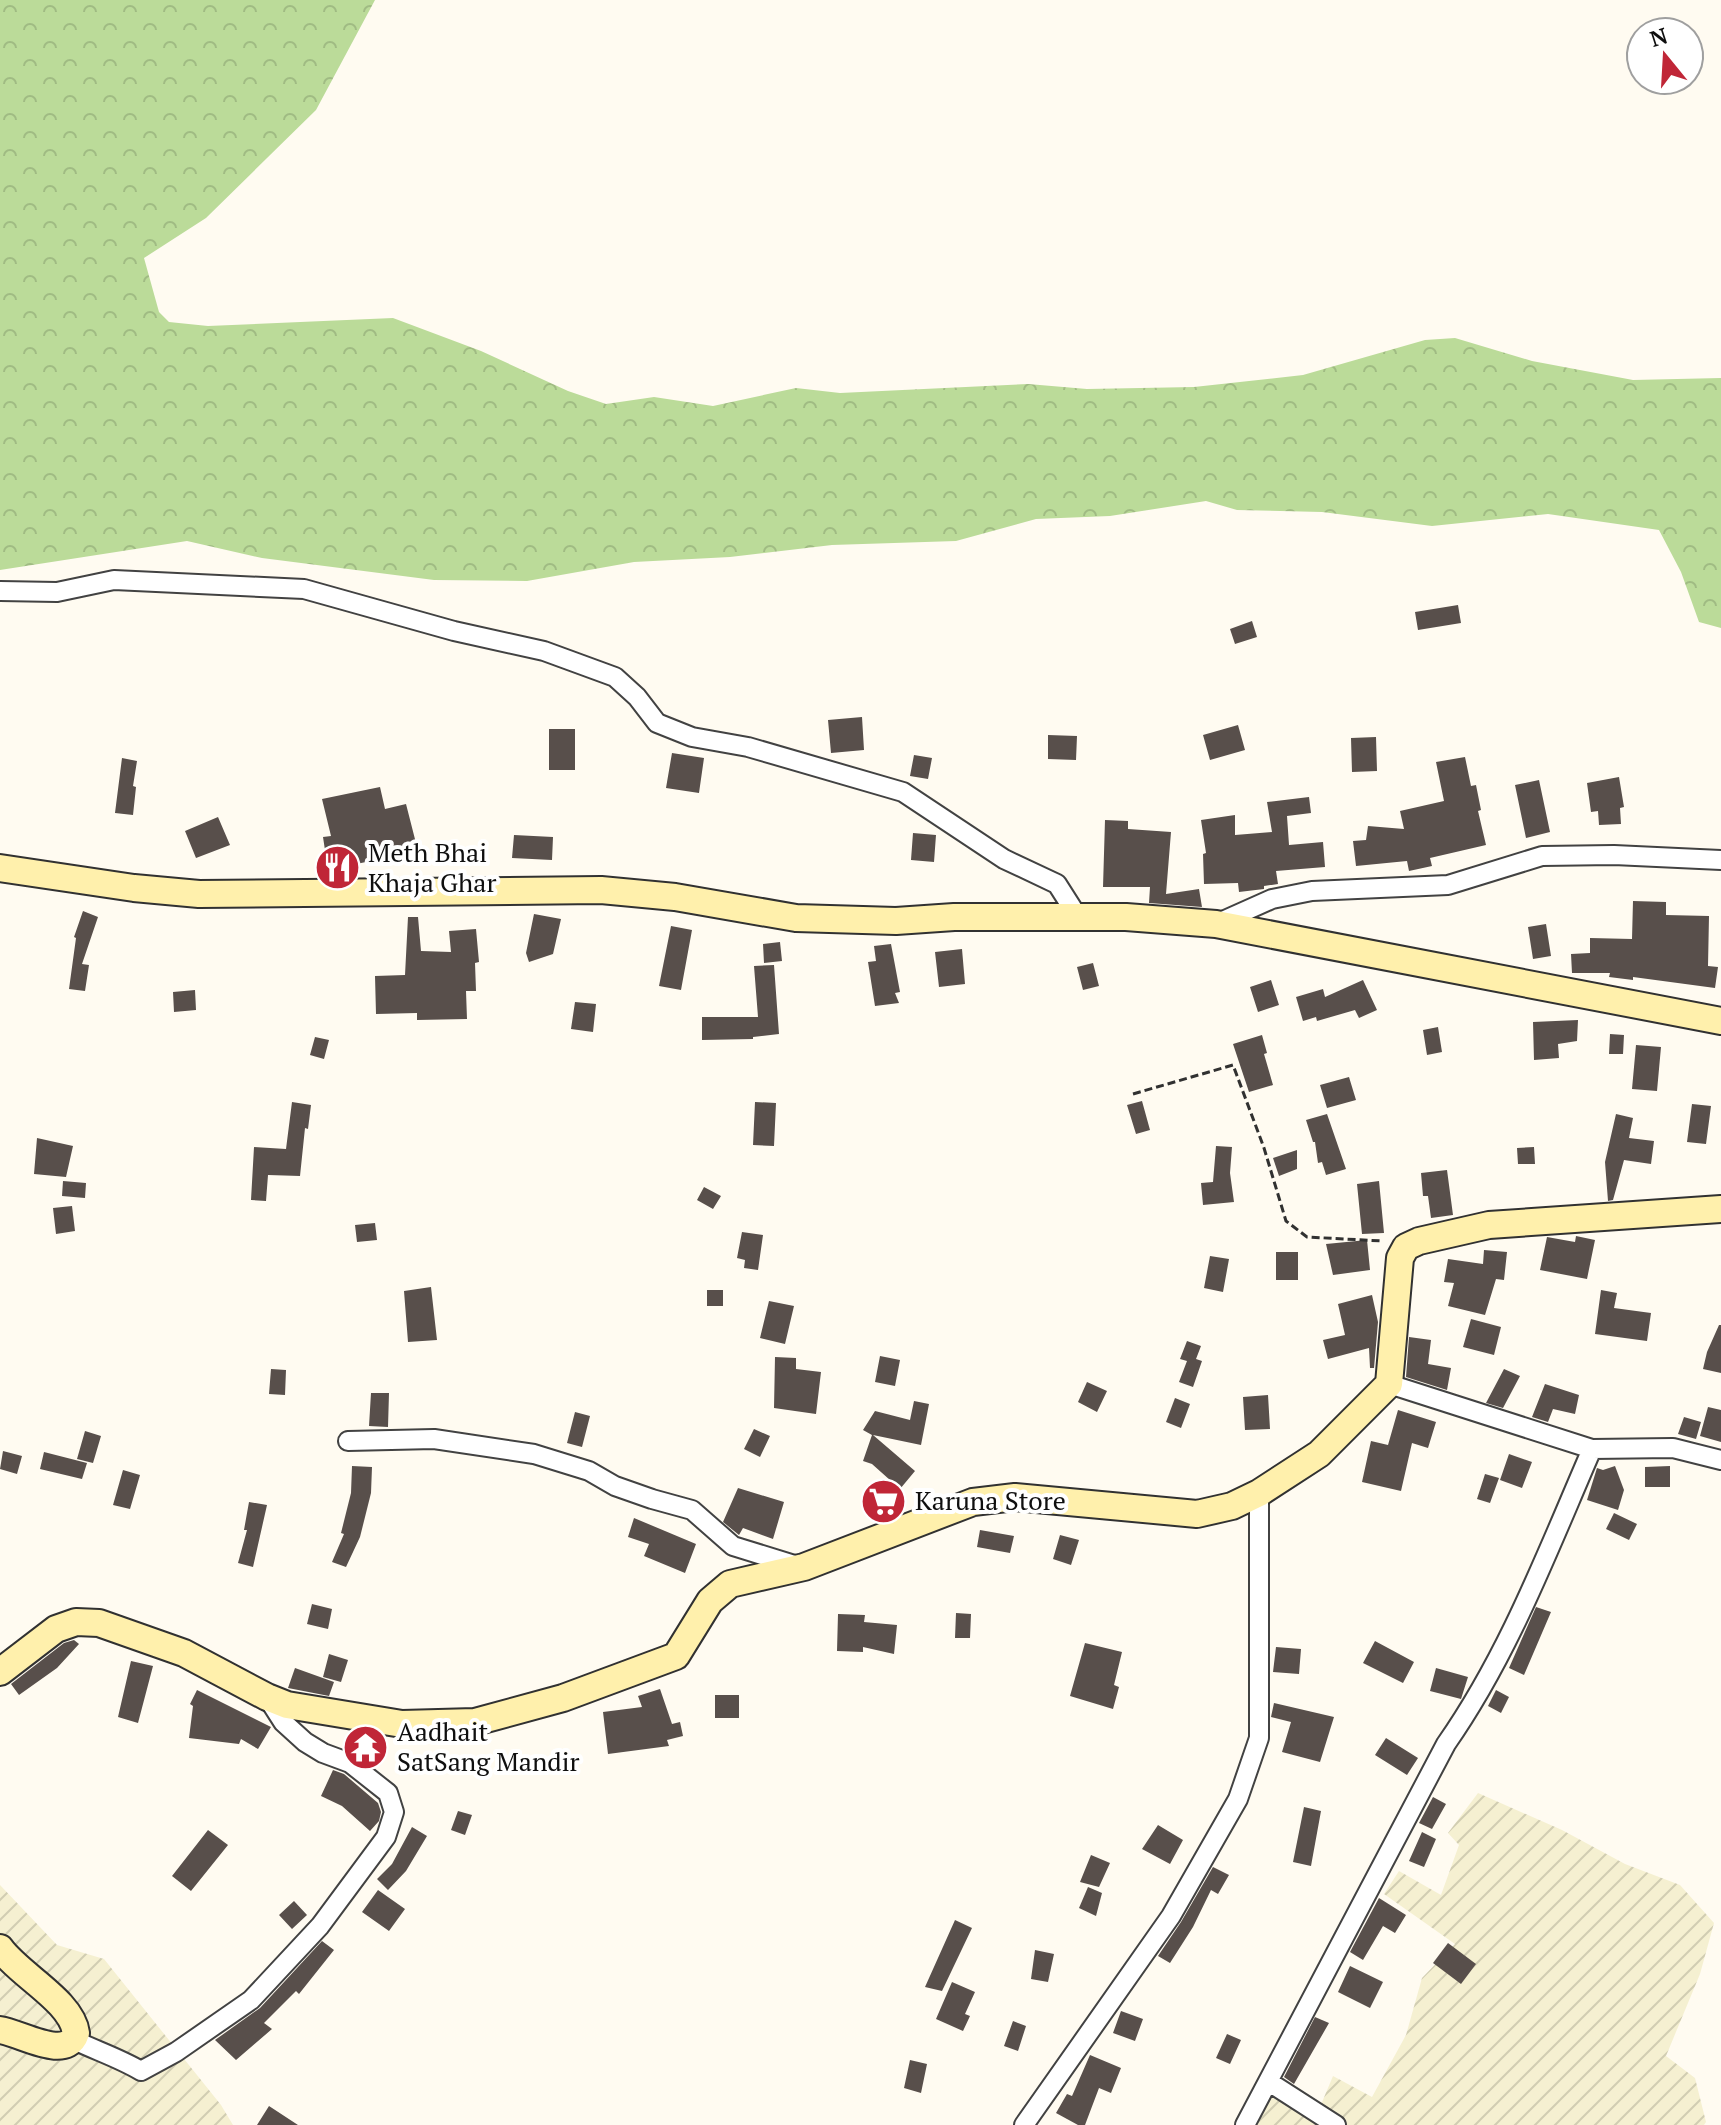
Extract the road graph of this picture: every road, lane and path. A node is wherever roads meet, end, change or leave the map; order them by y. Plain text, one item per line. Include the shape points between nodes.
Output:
1 (0, 591) edge
2 (1721, 860) edge
3 (0, 868) edge
4 (1078, 917) junction
5 (1216, 924) junction
6 (1721, 1021) edge
7 (1133, 1094) dead end
8 (1721, 1209) edge
9 (1406, 1247) junction
10 (1389, 1384) junction
11 (348, 1441) dead end
12 (1592, 1449) junction
13 (1721, 1460) edge
14 (1259, 1493) junction
15 (804, 1567) junction
16 (0, 1672) edge
17 (267, 1697) junction
18 (0, 1948) edge
19 (0, 2030) edge
20 (74, 2040) junction
21 (1269, 2082) junction
22 (1024, 2125) edge
23 (1245, 2125) edge
24 (1336, 2125) edge

1 - 4 street via 57,592 114,580 304,589 544,651 615,677 657,723 692,737 748,747 903,792 993,852 1057,884
2 - 5 street via 1542,856 1448,885 1312,891 1272,899
3 - 4 street via 199,894 601,890 796,918
4 - 5 street
5 - 6 street
7 - 9 path via 1233,1065 1286,1221 1307,1237 1378,1240
8 - 9 street via 1489,1225
9 - 10 street via 1400,1258
10 - 12 street
10 - 14 street via 1319,1454
11 - 15 street via 434,1439 544,1457 692,1510 733,1546
12 - 13 street via 1673,1448
12 - 21 street via 1503,1654 1446,1744
14 - 15 street via 1197,1514 991,1498
14 - 22 street via 1259,1738 1238,1799 1171,1916
15 - 17 street via 730,1584 710,1601 676,1656 519,1712 475,1722 402,1724
16 - 17 street via 56,1629 76,1622 99,1623 184,1653
17 - 20 street via 305,1742 350,1763 388,1793 394,1812 386,1837 320,1926 251,2000 176,2052 141,2071
18 - 20 street via 66,2011 75,2027
19 - 20 street via 53,2047
21 - 23 street
21 - 24 street

